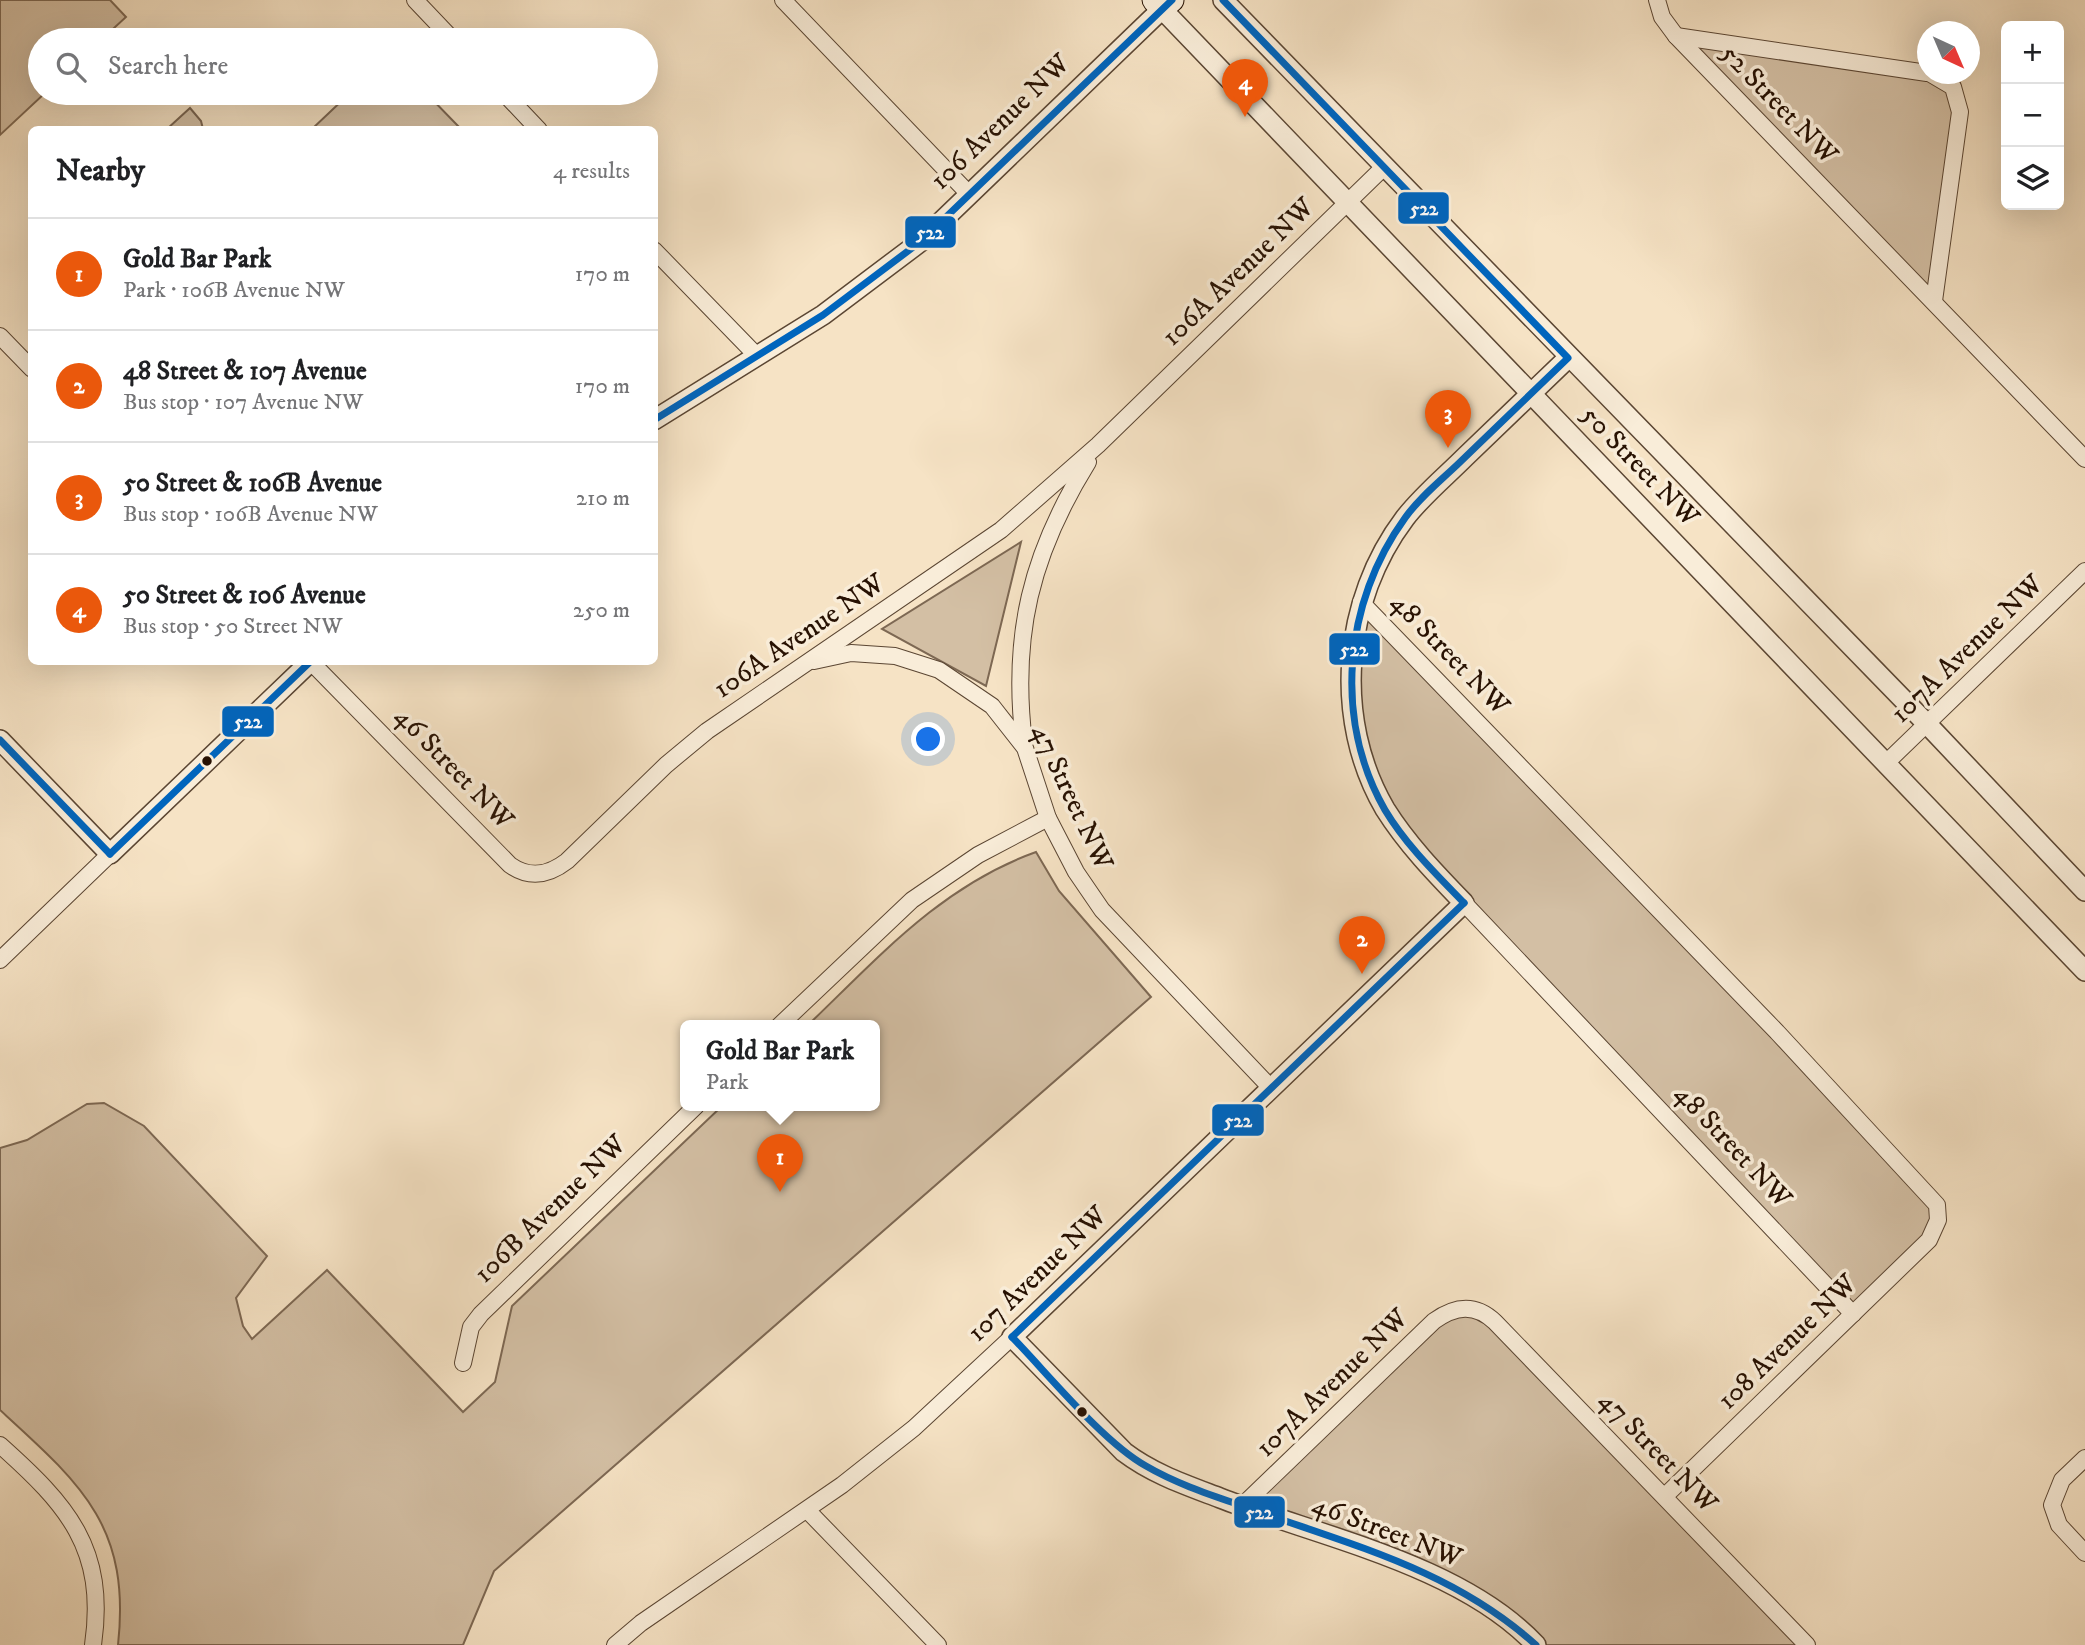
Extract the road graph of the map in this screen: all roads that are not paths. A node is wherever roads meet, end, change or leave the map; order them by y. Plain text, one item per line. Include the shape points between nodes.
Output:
1 (415, 0) edge
2 (783, 0) edge
3 (1223, 0) edge
4 (1657, 0) edge
5 (1163, 3) edge
6 (442, 28) edge
7 (1676, 36) junction
8 (1917, 71) edge
9 (1948, 84) edge
10 (515, 105) edge
11 (535, 126) edge
12 (1384, 167) junction
13 (969, 194) junction
14 (1346, 204) junction
15 (658, 254) edge
16 (1934, 301) junction
17 (0, 336) edge
18 (757, 356) junction
19 (1568, 358) junction
20 (28, 365) edge
21 (1530, 395) junction
22 (658, 418) edge
23 (1098, 444) junction
24 (2085, 459) edge
25 (2085, 571) edge
26 (1361, 602) junction
27 (805, 662) junction
28 (308, 665) edge
29 (314, 665) edge
30 (1927, 724) junction
31 (0, 740) edge
32 (1025, 748) junction
33 (1885, 764) junction
34 (1048, 818) junction
35 (110, 854) junction
36 (534, 875) joint
37 (2085, 891) edge
38 (1464, 903) junction
39 (0, 960) edge
40 (2085, 971) edge
41 (785, 1020) edge
42 (1271, 1088) junction
43 (691, 1111) edge
44 (1938, 1220) joint
45 (1465, 1307) joint
46 (1853, 1314) junction
47 (1012, 1337) junction
48 (463, 1363) dead end
49 (0, 1445) edge
50 (2085, 1458) edge
51 (1665, 1496) junction
52 (1242, 1506) junction
53 (807, 1510) junction
54 (2085, 1553) edge
55 (93, 1645) edge
56 (615, 1645) edge
57 (938, 1645) edge
58 (1536, 1645) edge
59 (1807, 1645) edge

1 - 6 street
2 - 13 street
3 - 12 street, 50 Street NW
4 - 7 street via 1662,17
5 - 13 street, 106 Avenue NW
5 - 14 street, 50 Street NW
7 - 8 street, 52 Street NW
7 - 16 street, 52 Street NW
9 - 16 street, 52 Street NW via 1953,87 1959,112
10 - 11 street
12 - 14 street, 106A Avenue NW
12 - 19 street, 50 Street NW
13 - 18 street, 106 Avenue NW via 920,242 870,281
14 - 21 street, 50 Street NW
14 - 23 street, 106A Avenue NW
15 - 18 street
16 - 24 street, 52 Street NW
17 - 20 street
18 - 22 street, 106 Avenue NW
19 - 21 street
19 - 30 street, 50 Street NW
21 - 26 street via 1407,515 1380,555
21 - 33 street, 50 Street NW
23 - 27 street, 106A Avenue NW via 979,547
23 - 32 street, 106A Avenue NW via 1053,523 1032,580 1019,660
25 - 30 street, 107A Avenue NW
26 - 38 street, 48 Street NW via 1354,630 1351,683 1364,761 1397,828
26 - 44 street, 48 Street NW via 1920,1184 1937,1205
27 - 32 street, 47 Street NW via 865,653 926,665 956,679 992,706
27 - 36 street, 106A Avenue NW via 686,748 559,867
28 - 35 street
29 - 36 street, 46 Street NW via 503,858 517,870
30 - 33 street, 107A Avenue NW
30 - 37 street, 50 Street NW
31 - 35 street
32 - 34 street, 47 Street NW
33 - 40 street, 50 Street NW
34 - 41 street via 928,887
34 - 42 street, 47 Street NW via 1076,872 1114,925
35 - 39 street
38 - 42 street, 107 Avenue NW
38 - 46 street, 48 Street NW
42 - 47 street, 107 Avenue NW
43 - 48 street, 106B Avenue NW via 481,1314 471,1327
44 - 46 street, 108 Avenue NW via 1929,1240
45 - 51 street, 47 Street NW via 1495,1322
45 - 52 street, 107A Avenue NW via 1434,1321
46 - 51 street, 108 Avenue NW
47 - 52 street, 46 Street NW via 1140,1464
47 - 53 street, 107 Avenue NW via 914,1428
49 - 55 street via 50,1491 76,1528 92,1577
50 - 54 street via 2062,1480 2052,1505 2059,1525
51 - 59 street, 47 Street NW
52 - 58 street, 46 Street NW via 1449,1582 1498,1610
53 - 56 street, 107 Avenue NW
53 - 57 street

